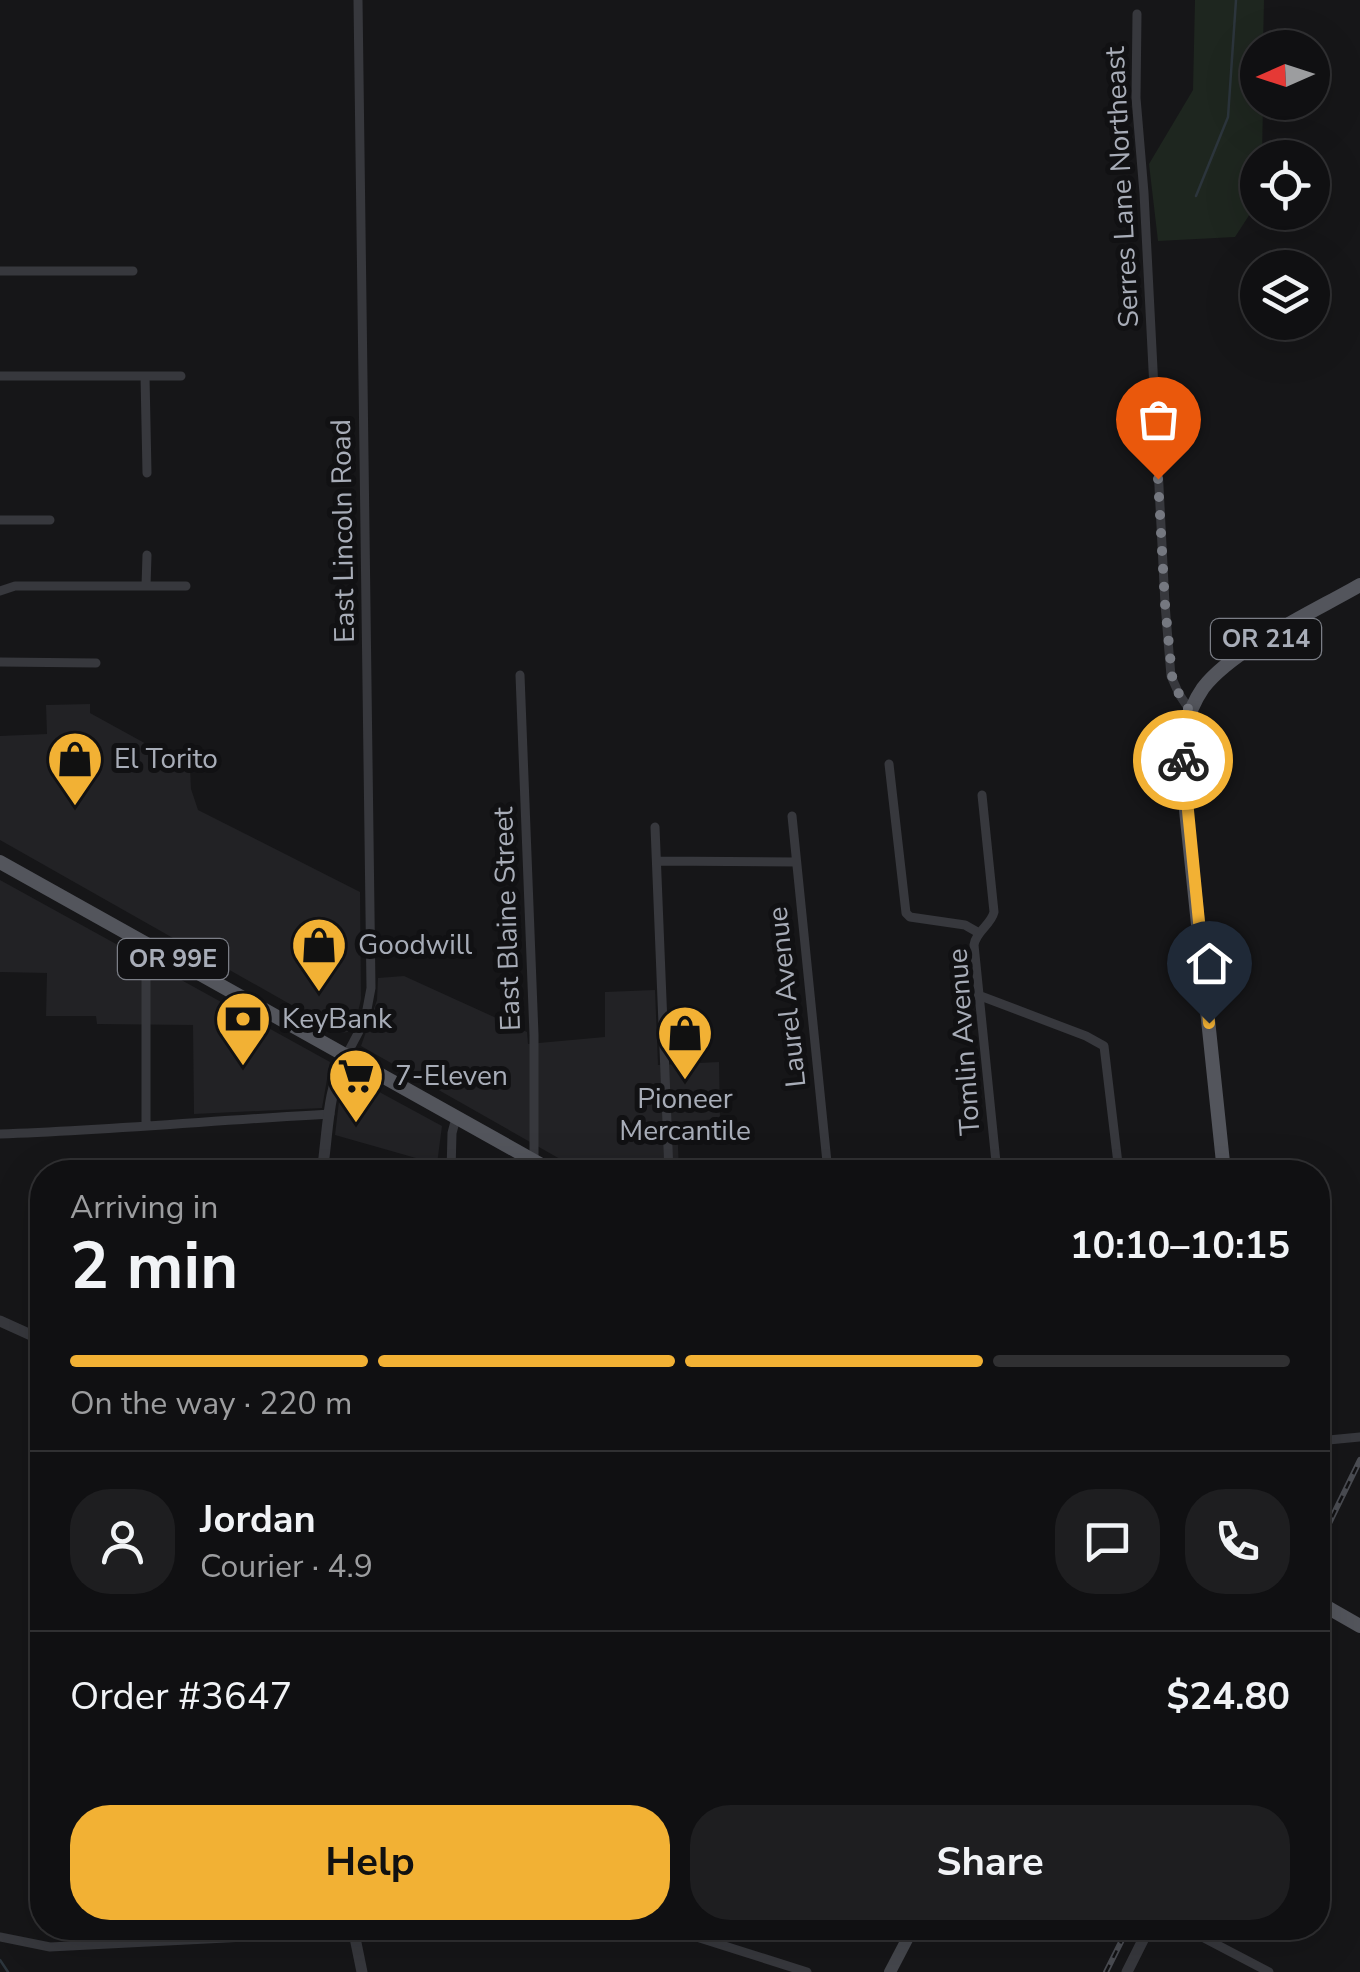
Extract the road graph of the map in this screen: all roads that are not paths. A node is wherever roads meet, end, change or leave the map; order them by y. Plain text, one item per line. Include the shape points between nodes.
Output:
1 (358, 0) edge
2 (1137, 14) dead end
3 (0, 270) edge
4 (134, 271) dead end
5 (0, 376) edge
6 (145, 376) junction
7 (181, 376) dead end
8 (146, 473) dead end
9 (0, 520) edge
10 (50, 520) dead end
11 (146, 555) dead end
12 (1360, 585) edge
13 (146, 586) junction
14 (186, 586) dead end
15 (0, 592) edge
16 (0, 662) edge
17 (96, 663) dead end
18 (520, 676) dead end
19 (1190, 712) junction
20 (890, 764) dead end
21 (982, 795) dead end
22 (792, 816) dead end
23 (655, 827) dead end
24 (656, 861) junction
25 (0, 862) edge
26 (796, 862) junction
27 (979, 932) junction
28 (155, 949) junction
29 (978, 995) junction
30 (346, 1056) junction
31 (330, 1114) junction
32 (456, 1118) junction
33 (146, 1126) junction
34 (0, 1134) edge
35 (324, 1160) edge
36 (451, 1160) edge
37 (523, 1160) edge
38 (534, 1160) edge
39 (668, 1160) edge
40 (827, 1160) edge
41 (996, 1160) edge
42 (1118, 1160) edge
43 (1223, 1160) edge
44 (0, 1321) edge
45 (30, 1335) edge
46 (1360, 1437) edge
47 (1330, 1440) edge
48 (1330, 1609) edge
49 (1360, 1626) edge
50 (0, 1937) edge
51 (188, 1940) edge
52 (355, 1940) edge
53 (706, 1940) edge
54 (906, 1940) edge
55 (1143, 1940) edge
56 (1207, 1940) edge
57 (362, 1972) edge
58 (808, 1972) edge
59 (890, 1972) edge
60 (1128, 1972) edge
61 (1269, 1972) edge

1 - 30 street, East Lincoln Road via 370,1002
2 - 19 street, Serres Lane Northeast via 1136,98 1169,651 1174,682
3 - 4 street
5 - 6 street
6 - 7 street
6 - 8 street
9 - 10 street
11 - 13 street
12 - 19 main road, OR 214 via 1234,660 1203,688
13 - 14 street
13 - 15 street via 15,586
16 - 17 street
18 - 38 street, East Blaine Street
19 - 43 main road via 1183,752
20 - 27 street via 906,913
21 - 27 street, Tomlin Avenue via 994,912
22 - 26 street, Laurel Avenue
23 - 24 street
24 - 26 street
24 - 39 street
25 - 28 main road, OR 99E
26 - 40 street, Laurel Avenue
27 - 29 street, Tomlin Avenue
28 - 30 main road, OR 99E
28 - 33 street via 148,966
29 - 41 street, Tomlin Avenue
29 - 42 street via 1104,1046
30 - 31 street
30 - 32 main road, OR 99E
31 - 33 street
31 - 35 street
32 - 36 street
32 - 37 main road, OR 99E
33 - 34 street
44 - 45 street
46 - 47 street
48 - 49 main road
50 - 51 street via 50,1947
52 - 57 street
53 - 58 street
54 - 59 main road
55 - 60 street
56 - 61 street

